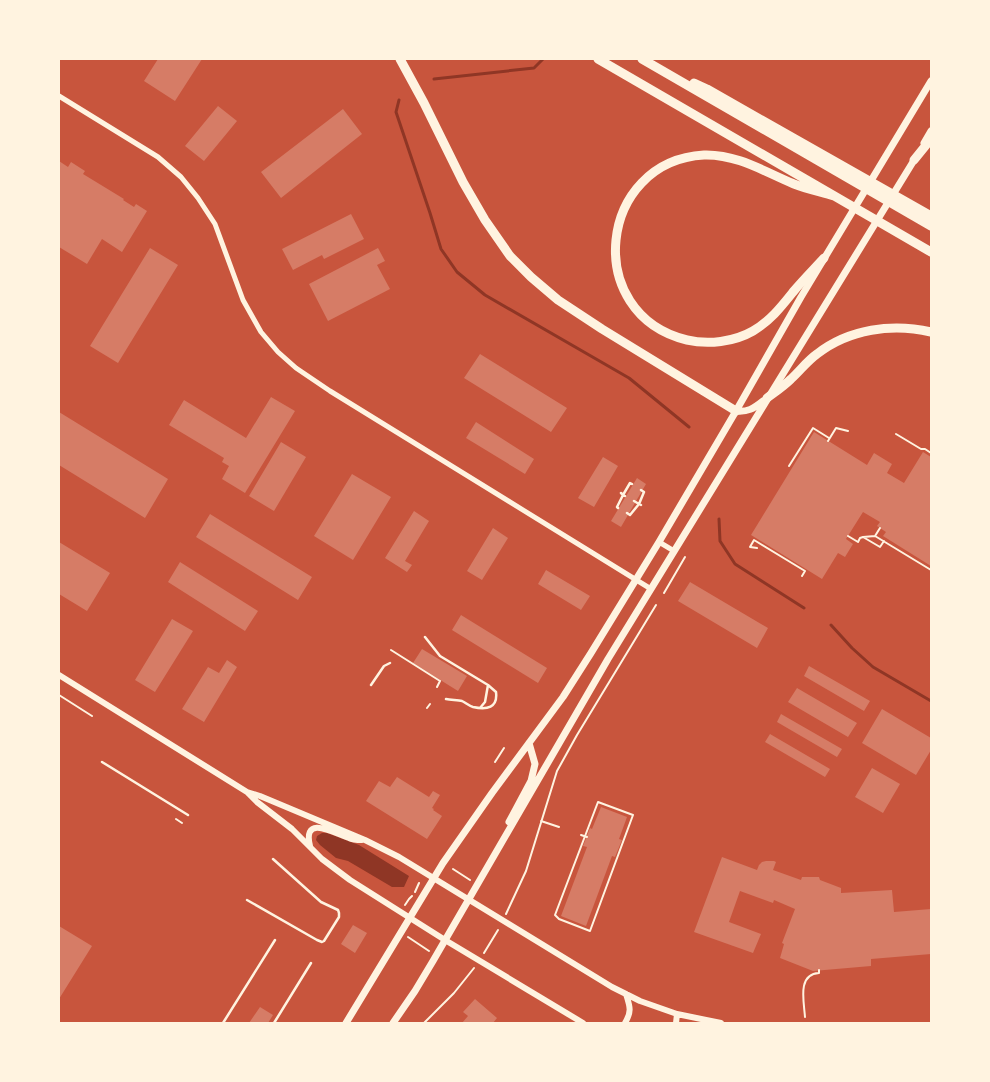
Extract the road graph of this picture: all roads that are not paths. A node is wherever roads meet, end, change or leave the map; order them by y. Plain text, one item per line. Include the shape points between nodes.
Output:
1 (400, 59) edge
2 (598, 59) edge
3 (642, 59) edge
4 (655, 66) junction
5 (931, 81) edge
6 (59, 96) edge
7 (931, 131) edge
8 (931, 139) edge
9 (912, 163) junction
10 (834, 196) junction
11 (931, 216) edge
12 (931, 226) edge
13 (931, 252) edge
14 (824, 258) junction
15 (931, 332) edge
16 (767, 398) junction
17 (736, 411) junction
18 (632, 484) dead end
19 (641, 490) dead end
20 (634, 501) dead end
21 (640, 505) junction
22 (618, 508) dead end
23 (627, 513) dead end
24 (659, 542) junction
25 (674, 551) junction
26 (635, 579) junction
27 (651, 589) junction
28 (425, 637) dead end
29 (390, 663) dead end
30 (59, 675) edge
31 (371, 685) dead end
32 (488, 685) junction
33 (446, 699) dead end
34 (480, 708) junction
35 (529, 743) junction
36 (102, 762) dead end
37 (247, 792) junction
38 (188, 816) dead end
39 (365, 840) junction
40 (310, 846) junction
41 (494, 855) junction
42 (273, 859) dead end
43 (434, 879) junction
44 (247, 900) dead end
45 (469, 900) junction
46 (410, 918) junction
47 (275, 940) dead end
48 (445, 940) junction
49 (311, 963) dead end
50 (626, 994) junction
51 (677, 1014) junction
52 (223, 1023) edge
53 (274, 1023) edge
54 (346, 1023) edge
55 (393, 1023) edge
56 (582, 1023) edge
57 (625, 1023) edge
58 (676, 1023) edge
59 (722, 1023) edge

1 - 17 highway via 463,182 510,256 558,300
2 - 10 highway
3 - 4 highway
4 - 11 highway via 706,88
4 - 12 highway
5 - 14 main road
6 - 26 street via 151,153 181,177 214,224 243,300 261,332 296,368
7 - 9 main road
8 - 9 highway
9 - 16 main road
10 - 13 highway
10 - 14 highway via 795,184 753,164 725,157 688,157 668,164 639,186 626,204 615,243 619,278 638,312 662,330 698,342 719,342 752,332 780,309
14 - 17 main road
15 - 16 highway via 886,328 846,338 817,354
16 - 17 main road via 745,412
16 - 25 main road
17 - 24 main road
18 - 22 lane
19 - 21 lane via 644,492
20 - 21 lane
21 - 23 lane via 630,515
24 - 25 street
24 - 26 main road
25 - 27 main road
26 - 27 street
26 - 35 main road via 582,668
27 - 41 main road
28 - 32 lane via 440,656
29 - 31 lane via 384,666
30 - 37 street
32 - 34 lane via 485,702
32 - 34 lane via 496,692 497,698 488,708
33 - 34 lane
35 - 41 main road via 535,764 531,781
35 - 43 main road
36 - 38 lane
37 - 39 street
37 - 40 street
39 - 40 street via 317,827 308,836
39 - 43 street
40 - 46 street via 350,880
41 - 45 main road
42 - 44 lane via 321,902 338,910 339,917 324,941
43 - 45 street
43 - 46 main road
45 - 48 main road
45 - 50 street
46 - 48 street
46 - 54 main road
47 - 52 lane
48 - 55 main road
48 - 56 street
49 - 53 lane
50 - 51 street
50 - 57 street via 630,1014
51 - 58 street
51 - 59 street

